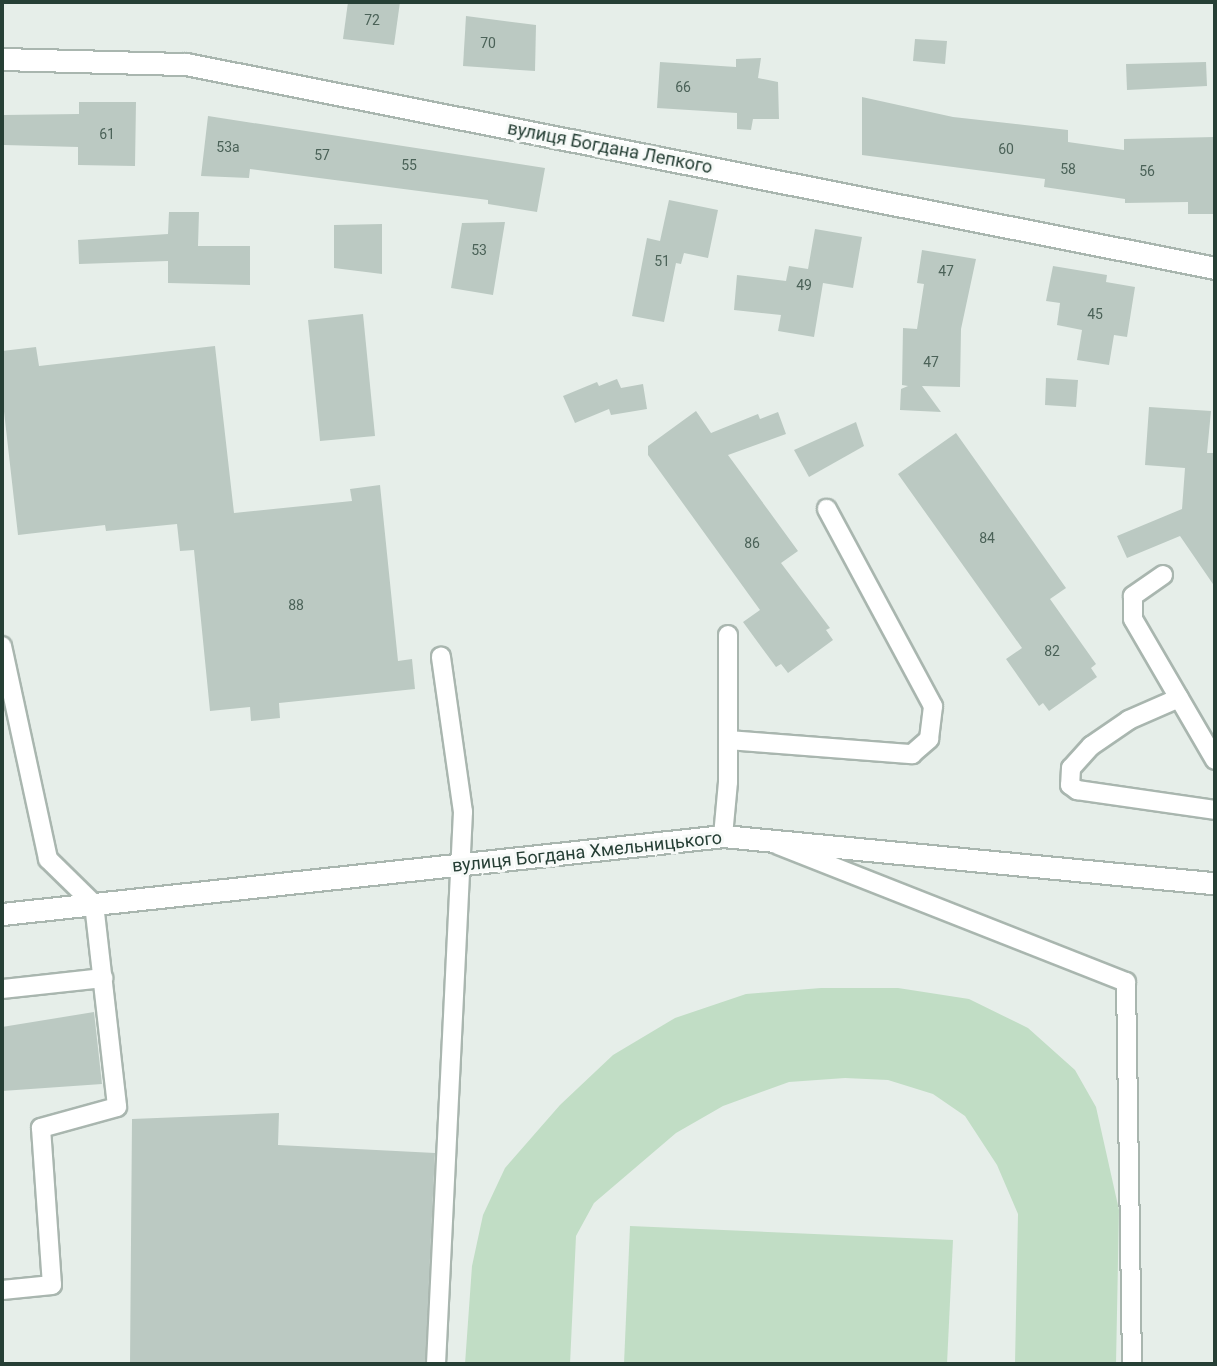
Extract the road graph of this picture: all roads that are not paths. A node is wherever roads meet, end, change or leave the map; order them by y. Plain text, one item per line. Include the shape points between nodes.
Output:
1 (2, 59) edge
2 (1215, 268) edge
3 (827, 509) dead end
4 (1163, 575) dead end
5 (728, 635) dead end
6 (2, 646) edge
7 (441, 657) dead end
8 (1179, 698) junction
9 (728, 740) junction
10 (1215, 760) edge
11 (1215, 810) edge
12 (723, 836) junction
13 (759, 838) junction
14 (462, 866) junction
15 (1215, 883) edge
16 (94, 904) junction
17 (2, 914) edge
18 (103, 978) junction
19 (2, 989) edge
20 (2, 1290) edge
21 (436, 1364) edge
22 (1132, 1364) edge

1 - 2 street, вулиця Богдана Лепкого via 186,64
3 - 9 lane via 933,706 929,739 912,754
4 - 8 lane via 1141,588 1130,607
5 - 9 lane
6 - 16 lane via 48,859
7 - 14 lane via 463,812
8 - 10 lane
8 - 11 lane via 1129,720 1091,746 1071,768 1070,785 1077,790
9 - 12 lane
12 - 13 street, вулиця Богдана Хмельницького
12 - 14 street, вулиця Богдана Хмельницького
13 - 15 street, вулиця Богдана Хмельницького
13 - 22 lane via 1126,982
14 - 16 street, вулиця Богдана Хмельницького
14 - 21 lane
16 - 17 street, вулиця Богдана Хмельницького
16 - 18 lane
18 - 19 lane
18 - 20 lane via 117,1107 41,1128 52,1285

